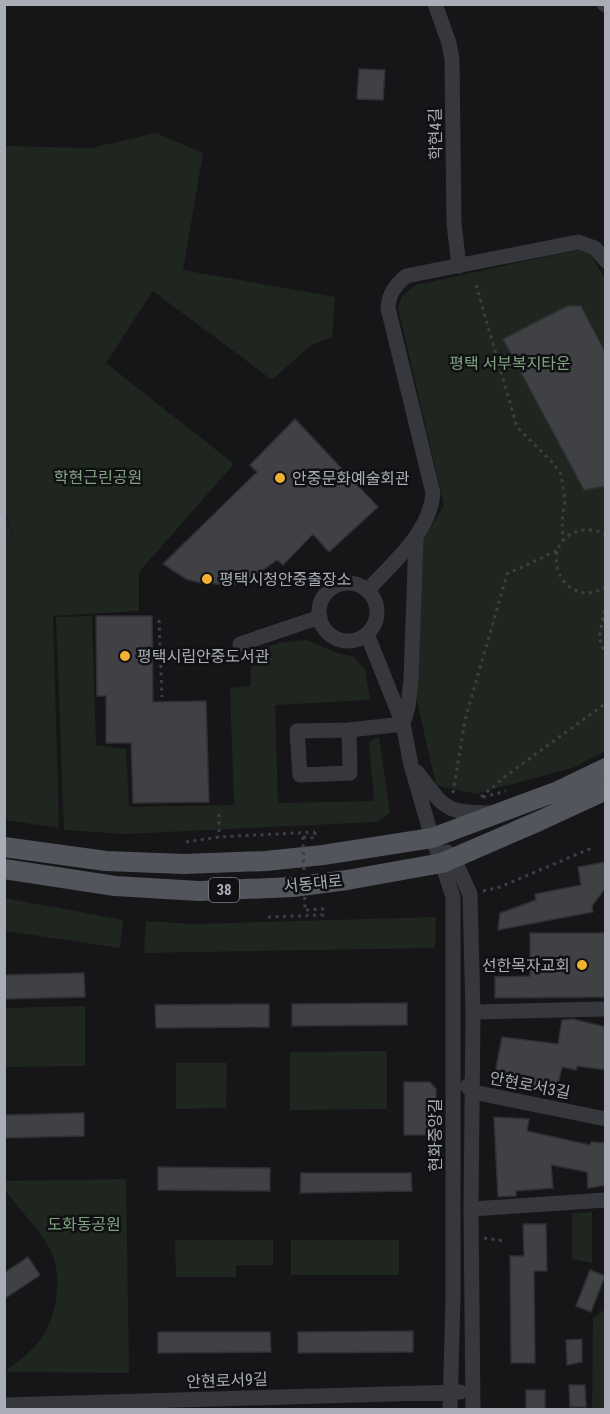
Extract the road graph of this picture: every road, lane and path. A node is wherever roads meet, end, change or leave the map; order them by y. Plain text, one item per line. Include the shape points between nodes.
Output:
1 (435, 4) edge
2 (606, 261) edge
3 (459, 266) junction
4 (476, 285) dead end
5 (606, 535) edge
6 (416, 537) junction
7 (563, 541) junction
8 (558, 550) junction
9 (606, 587) edge
10 (367, 591) junction
11 (606, 603) edge
12 (320, 617) junction
13 (159, 620) dead end
14 (367, 634) junction
15 (240, 644) dead end
16 (606, 654) edge
17 (162, 697) dead end
18 (606, 703) edge
19 (403, 724) junction
20 (349, 730) junction
21 (411, 765) junction
22 (606, 768) edge
23 (606, 790) edge
24 (452, 795) dead end
25 (480, 798) dead end
26 (498, 813) junction
27 (219, 814) dead end
28 (219, 837) junction
29 (432, 838) junction
30 (186, 842) dead end
31 (4, 847) edge
32 (594, 847) dead end
33 (448, 860) junction
34 (4, 869) edge
35 (470, 894) junction
36 (268, 917) dead end
37 (603, 1009) dead end
38 (473, 1012) junction
39 (454, 1074) junction
40 (473, 1092) junction
41 (606, 1119) edge
42 (606, 1200) edge
43 (471, 1209) junction
44 (471, 1237) junction
45 (506, 1241) dead end
46 (473, 1391) junction
47 (450, 1392) junction
48 (4, 1405) edge
49 (450, 1410) edge
50 (473, 1410) edge

1 - 3 street, 학현4길 via 452,59 454,224
2 - 3 street via 595,248 578,242
3 - 6 street via 406,276 389,297 388,308 433,493 432,509
4 - 7 path via 517,427 561,474 565,501
5 - 7 path via 581,530
6 - 10 street
6 - 19 street via 411,679
7 - 8 path
8 - 9 path via 557,571 569,588 589,593
8 - 24 path via 507,574 465,720
10 - 12 street via 355,584 336,586 322,600
10 - 14 street via 378,614
11 - 16 path via 599,638
12 - 14 street via 336,639 354,641
12 - 15 street
13 - 17 path
14 - 19 street
18 - 25 path
19 - 20 street
19 - 21 street
20 - 20 street via 297,731 300,775 350,773
21 - 26 street via 447,808
21 - 29 street
22 - 26 main road, 서동대로 / 38
23 - 33 main road, 서동대로 / 38
26 - 29 main road, 서동대로 / 38
27 - 28 path
28 - 30 path
28 - 36 path, bridge via 315,832 315,838 303,837 305,910 323,909 323,915
29 - 31 main road, 서동대로 / 38 via 266,861 184,864 106,861
29 - 33 street
32 - 35 path via 500,887
33 - 34 main road, 서동대로 / 38 via 347,880 199,891 115,886
33 - 35 street
33 - 39 street, 현화중앙길 via 453,897
35 - 38 street
37 - 38 street
38 - 40 street
39 - 40 street, 안현로서3길
39 - 47 street, 현화중앙길
40 - 41 street, 안현로서3길
40 - 43 street
42 - 43 street
43 - 44 street
44 - 45 path
44 - 46 street
46 - 47 street, 안현로서9길
46 - 50 street
47 - 48 street, 안현로서9길
47 - 49 street, 현화중앙길

